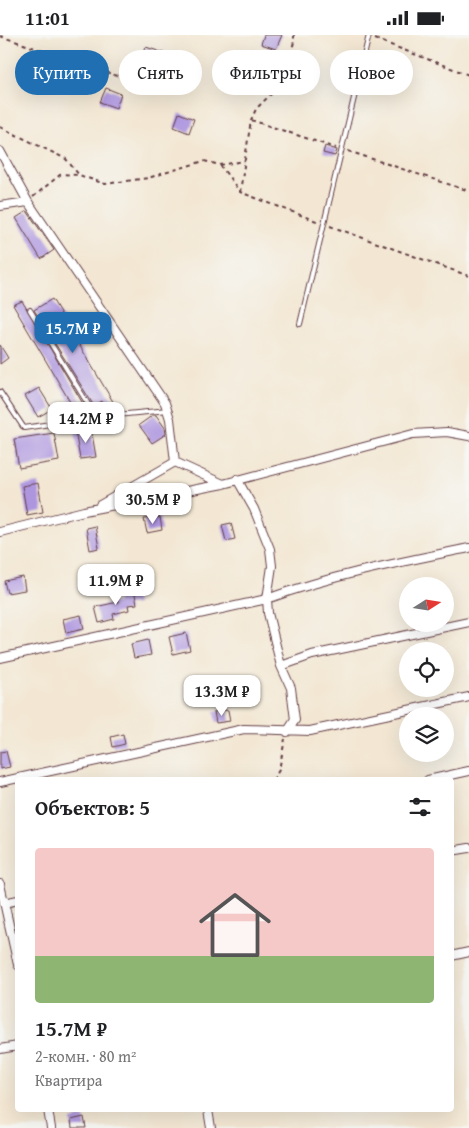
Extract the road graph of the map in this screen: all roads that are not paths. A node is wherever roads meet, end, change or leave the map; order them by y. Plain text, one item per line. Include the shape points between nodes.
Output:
1 (369, 36) edge
2 (0, 151) edge
3 (28, 202) junction
4 (0, 206) edge
5 (30, 310) dead end
6 (300, 324) dead end
7 (0, 392) edge
8 (168, 410) junction
9 (96, 417) junction
10 (469, 436) edge
11 (175, 462) junction
12 (237, 479) junction
13 (223, 484) junction
14 (84, 511) junction
15 (0, 532) edge
16 (469, 548) edge
17 (267, 599) junction
18 (469, 622) edge
19 (0, 658) edge
20 (281, 666) junction
21 (469, 697) edge
22 (286, 732) junction
23 (469, 771) edge
24 (19, 777) edge
25 (442, 777) edge
26 (15, 778) edge
27 (0, 781) edge
28 (469, 848) edge
29 (454, 850) edge
30 (0, 884) edge
31 (15, 901) edge
32 (4, 903) junction
33 (15, 952) edge
34 (469, 952) edge
35 (454, 955) edge
36 (15, 1046) edge
37 (0, 1049) edge
38 (48, 1112) edge
39 (208, 1112) edge
40 (51, 1128) edge
41 (211, 1128) edge

1 - 6 lane
2 - 3 street
3 - 4 street
3 - 8 street
5 - 9 lane
7 - 9 lane via 24,428
8 - 9 lane
8 - 11 street
10 - 12 street via 447,432 413,434
11 - 13 street
11 - 14 street via 111,500
12 - 13 street
12 - 17 street via 254,509 270,549 272,566
13 - 14 street
14 - 15 street
16 - 17 street via 362,569
17 - 19 street
17 - 20 street
18 - 20 street via 312,655
20 - 22 street via 291,688 295,720
21 - 22 street via 310,731
22 - 24 street via 244,729
23 - 25 street
26 - 27 street
28 - 29 street
30 - 32 street
31 - 32 street
32 - 33 street
34 - 35 street
36 - 37 street
38 - 40 street
39 - 41 street

